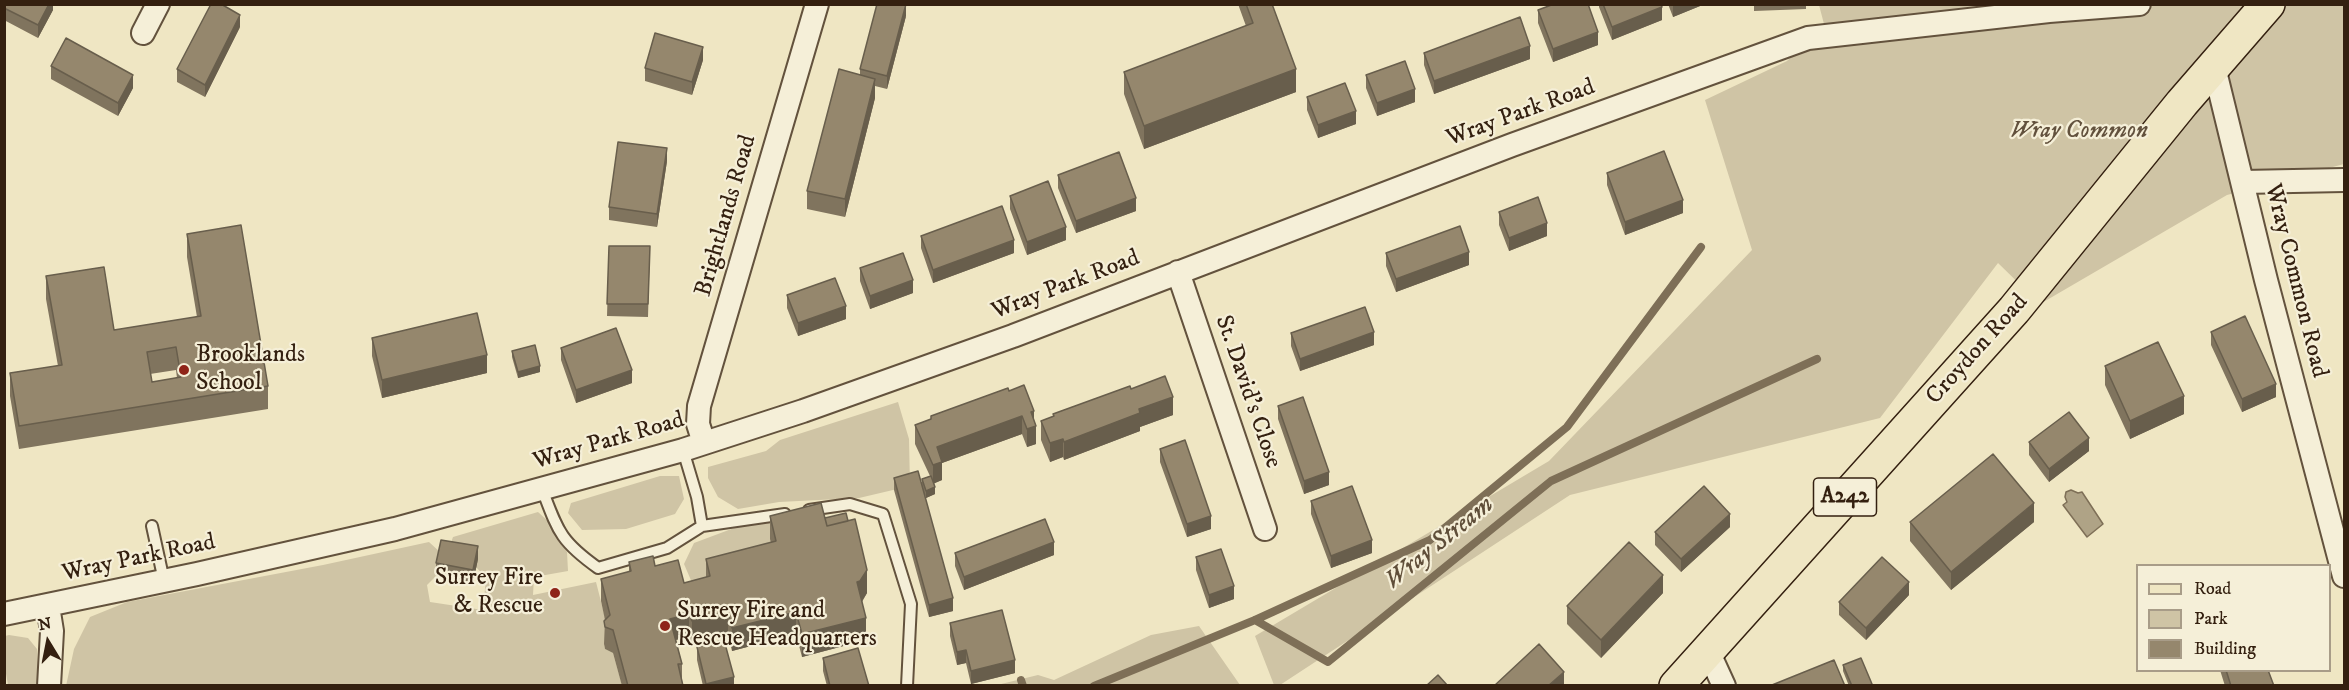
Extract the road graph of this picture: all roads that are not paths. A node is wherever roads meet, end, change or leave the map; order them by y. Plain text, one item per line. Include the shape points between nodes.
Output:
1 (158, 4) edge
2 (816, 4) edge
3 (2139, 4) edge
4 (2268, 4) edge
5 (143, 33) dead end
6 (2214, 67) junction
7 (2344, 180) edge
8 (2243, 182) junction
9 (1178, 272) junction
10 (693, 447) junction
11 (542, 489) junction
12 (803, 511) edge
13 (791, 513) edge
14 (152, 526) dead end
15 (702, 526) junction
16 (1265, 530) dead end
17 (2344, 576) edge
18 (164, 581) junction
19 (48, 606) junction
20 (4, 614) edge
21 (1708, 651) junction
22 (49, 686) edge
23 (907, 686) edge
24 (1676, 686) edge
25 (1724, 686) edge

1 - 5 street
2 - 10 street, Brightlands Road via 699,405
3 - 9 street, Wray Park Road via 1808,38
4 - 6 main road, Croydon Road / A242
6 - 8 street, Wray Common Road
6 - 21 main road, Croydon Road / A242 via 2014,310
7 - 8 street
8 - 17 street, Wray Common Road
9 - 10 street, Wray Park Road via 908,374
9 - 16 street, St. David's Close
10 - 11 street, Wray Park Road
10 - 15 lane
11 - 15 lane via 559,531 573,550 598,568 666,548
11 - 18 street, Wray Park Road via 395,529
12 - 23 lane via 850,504 883,514 911,604
13 - 15 lane
14 - 18 lane
18 - 19 street, Wray Park Road
19 - 20 street, Wray Park Road
19 - 22 street via 52,632
21 - 24 main road, Croydon Road / A242
21 - 25 street

